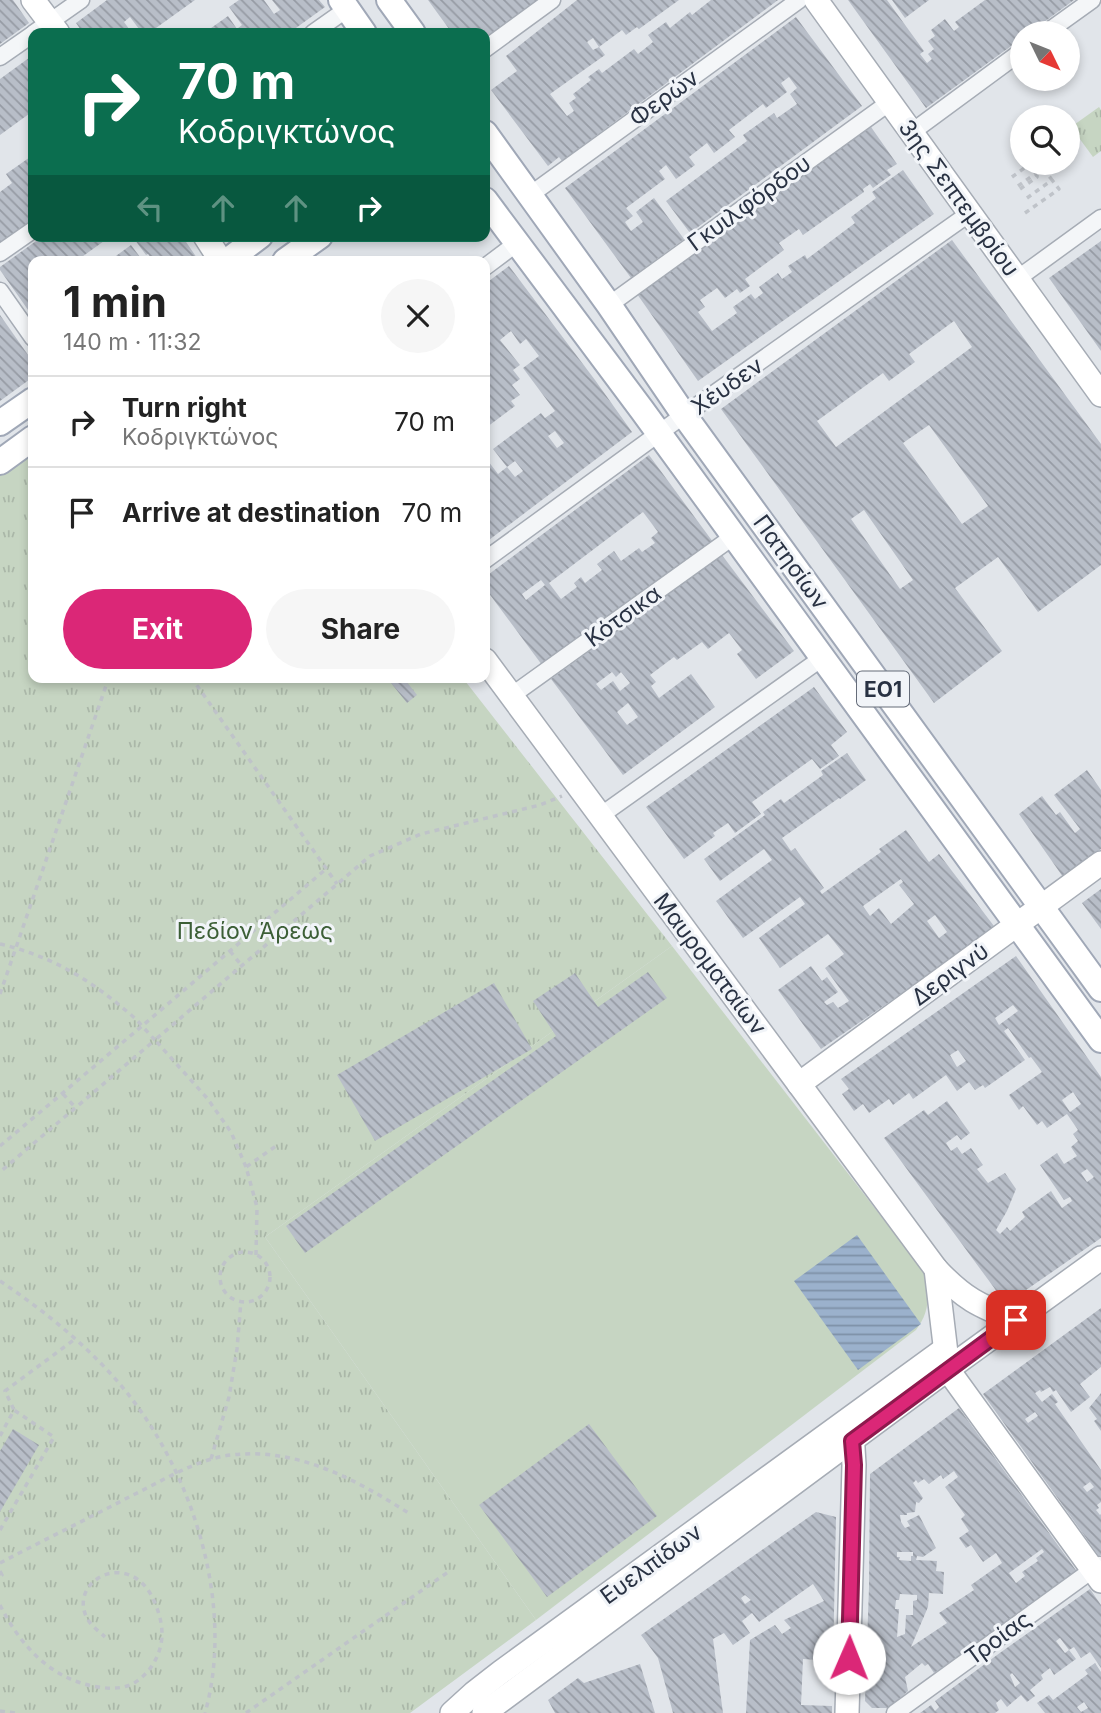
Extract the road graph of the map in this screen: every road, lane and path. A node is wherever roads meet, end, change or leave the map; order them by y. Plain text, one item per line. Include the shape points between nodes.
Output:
1 (33, 0) edge
2 (81, 0) edge
3 (389, 0) edge
4 (552, 0) edge
5 (799, 0) edge
6 (816, 0) edge
7 (1092, 0) edge
8 (344, 14) edge
9 (1063, 21) edge
10 (43, 28) edge
11 (48, 28) edge
12 (321, 28) edge
13 (359, 28) edge
14 (409, 28) edge
15 (28, 40) edge
16 (490, 45) edge
17 (0, 57) edge
18 (1010, 60) edge
19 (890, 102) junction
20 (912, 132) junction
21 (490, 140) edge
22 (1015, 175) edge
23 (1034, 175) edge
24 (1044, 175) edge
25 (1048, 175) edge
26 (1012, 177) dead end
27 (1041, 179) dead end
28 (1052, 180) junction
29 (1019, 188) dead end
30 (530, 195) junction
31 (1027, 198) dead end
32 (490, 207) edge
33 (970, 213) junction
34 (1025, 214) dead end
35 (1101, 218) edge
36 (28, 233) edge
37 (490, 233) edge
38 (514, 239) junction
39 (252, 242) edge
40 (312, 242) edge
41 (0, 253) edge
42 (234, 256) edge
43 (292, 256) edge
44 (490, 262) edge
45 (1017, 279) junction
46 (0, 291) edge
47 (609, 305) junction
48 (28, 331) edge
49 (1101, 395) edge
50 (28, 403) edge
51 (684, 415) junction
52 (0, 423) edge
53 (659, 434) junction
54 (28, 442) edge
55 (0, 462) edge
56 (734, 536) junction
57 (490, 556) edge
58 (822, 658) junction
59 (490, 667) edge
60 (107, 683) edge
61 (195, 683) edge
62 (511, 696) junction
63 (580, 789) junction
64 (600, 816) junction
65 (1101, 863) edge
66 (326, 869) junction
67 (337, 884) junction
68 (1042, 907) junction
69 (1017, 925) junction
70 (0, 944) edge
71 (16, 948) junction
72 (230, 951) junction
73 (242, 966) junction
74 (1101, 989) edge
75 (0, 994) edge
76 (142, 1026) junction
77 (155, 1040) junction
78 (1101, 1040) edge
79 (799, 1084) junction
80 (63, 1093) junction
81 (76, 1108) junction
82 (0, 1146) edge
83 (276, 1146) dead end
84 (246, 1167) junction
85 (0, 1172) edge
86 (256, 1255) junction
87 (1101, 1258) edge
88 (936, 1269) junction
89 (0, 1282) edge
90 (241, 1301) junction
91 (1016, 1320) junction
92 (75, 1339) junction
93 (946, 1359) junction
94 (14, 1410) junction
95 (852, 1417) junction
96 (0, 1436) edge
97 (852, 1441) junction
98 (211, 1459) junction
99 (176, 1473) junction
100 (410, 1514) dead end
101 (0, 1530) edge
102 (0, 1563) edge
103 (451, 1570) dead end
104 (0, 1571) edge
105 (1098, 1572) edge
106 (0, 1576) edge
107 (0, 1605) edge
108 (105, 1637) dead end
109 (473, 1706) edge
110 (0, 1711) edge
111 (15, 1713) edge
112 (205, 1713) edge
113 (246, 1713) edge
114 (452, 1713) edge
115 (847, 1713) edge
116 (895, 1713) edge

1 - 10 main road
2 - 11 street
3 - 14 main road
4 - 16 street
5 - 30 street, Φερών
6 - 19 main road, 3ης Σεπτεμβρίου
7 - 9 street
8 - 12 street
8 - 13 main road
15 - 17 street
18 - 20 street
19 - 20 main road, 3ης Σεπτεμβρίου
19 - 47 street, Γκυιλφόρδου
20 - 33 main road, 3ης Σεπτεμβρίου
21 - 30 main road, Πατησίων / ΕΟ1
22 - 26 path
23 - 29 path
24 - 27 path
25 - 28 path
28 - 31 path
28 - 34 path via 1059,189
30 - 47 main road, Πατησίων / ΕΟ1
32 - 38 main road, Πατησίων / ΕΟ1
33 - 45 main road, 3ης Σεπτεμβρίου
33 - 51 street, Χέυδεν
35 - 45 street
36 - 41 street
37 - 38 main road
38 - 44 street
38 - 53 main road, Πατησίων / ΕΟ1
39 - 42 main road
40 - 43 main road
45 - 49 main road, 3ης Σεπτεμβρίου
46 - 48 street
47 - 51 main road, Πατησίων / ΕΟ1
50 - 52 main road
51 - 53 street, Χέυδεν
51 - 68 main road, Πατησίων / ΕΟ1
53 - 56 main road, Πατησίων / ΕΟ1
53 - 57 street, Χέυδεν
54 - 55 main road
56 - 58 main road, Πατησίων / ΕΟ1
56 - 62 street, Κότσικα
58 - 64 street
58 - 69 main road, Πατησίων / ΕΟ1
59 - 62 main road, Μαυροματαίων
60 - 71 path
61 - 66 path
62 - 63 main road, Μαυροματαίων
63 - 64 main road, Μαυροματαίων
63 - 67 path via 540,804 421,834 370,856
64 - 79 main road, Μαυροματαίων
65 - 68 main road, Δεριγνύ
66 - 67 path
66 - 72 path
67 - 73 path
68 - 69 main road, Δεριγνύ
68 - 74 main road, Πατησίων / ΕΟ1
69 - 78 main road, Πατησίων / ΕΟ1
69 - 79 main road, Δεριγνύ
70 - 71 path
71 - 75 path
71 - 76 path via 82,977
72 - 73 path
72 - 76 path
73 - 77 path
76 - 77 path
76 - 80 path
77 - 81 path
77 - 84 path via 207,1098 231,1132
79 - 88 main road, Μαυροματαίων
80 - 81 path
80 - 82 path
81 - 85 path
83 - 84 path
84 - 86 path via 257,1207
86 - 90 path via 268,1268 269,1284 261,1296
86 - 90 path via 236,1254 221,1271 226,1294
87 - 91 main road
88 - 91 main road, Μαυροματαίων via 972,1301
88 - 93 main road
89 - 92 path
90 - 98 path via 229,1397
91 - 93 main road
92 - 94 path via 5,1391
92 - 99 path via 140,1410
93 - 95 main road, Ευελπίδων
93 - 97 main road, Ευελπίδων
93 - 105 main road
94 - 96 path
94 - 101 path via 54,1437
95 - 97 main road
95 - 109 main road, Ευελπίδων
97 - 109 main road, Ευελπίδων
97 - 115 main road
98 - 99 path
98 - 100 path via 265,1454 309,1463 351,1480
99 - 102 path
99 - 112 path via 203,1547 213,1594 212,1690
103 - 113 path
104 - 106 path
105 - 116 street, Τροίας
107 - 108 path via 21,1640 51,1670 84,1685 121,1688 147,1673 162,1636 153,1598 132,1574 104,1574 84,1596 87,1619
109 - 114 main road, Ευελπίδων
110 - 111 path

